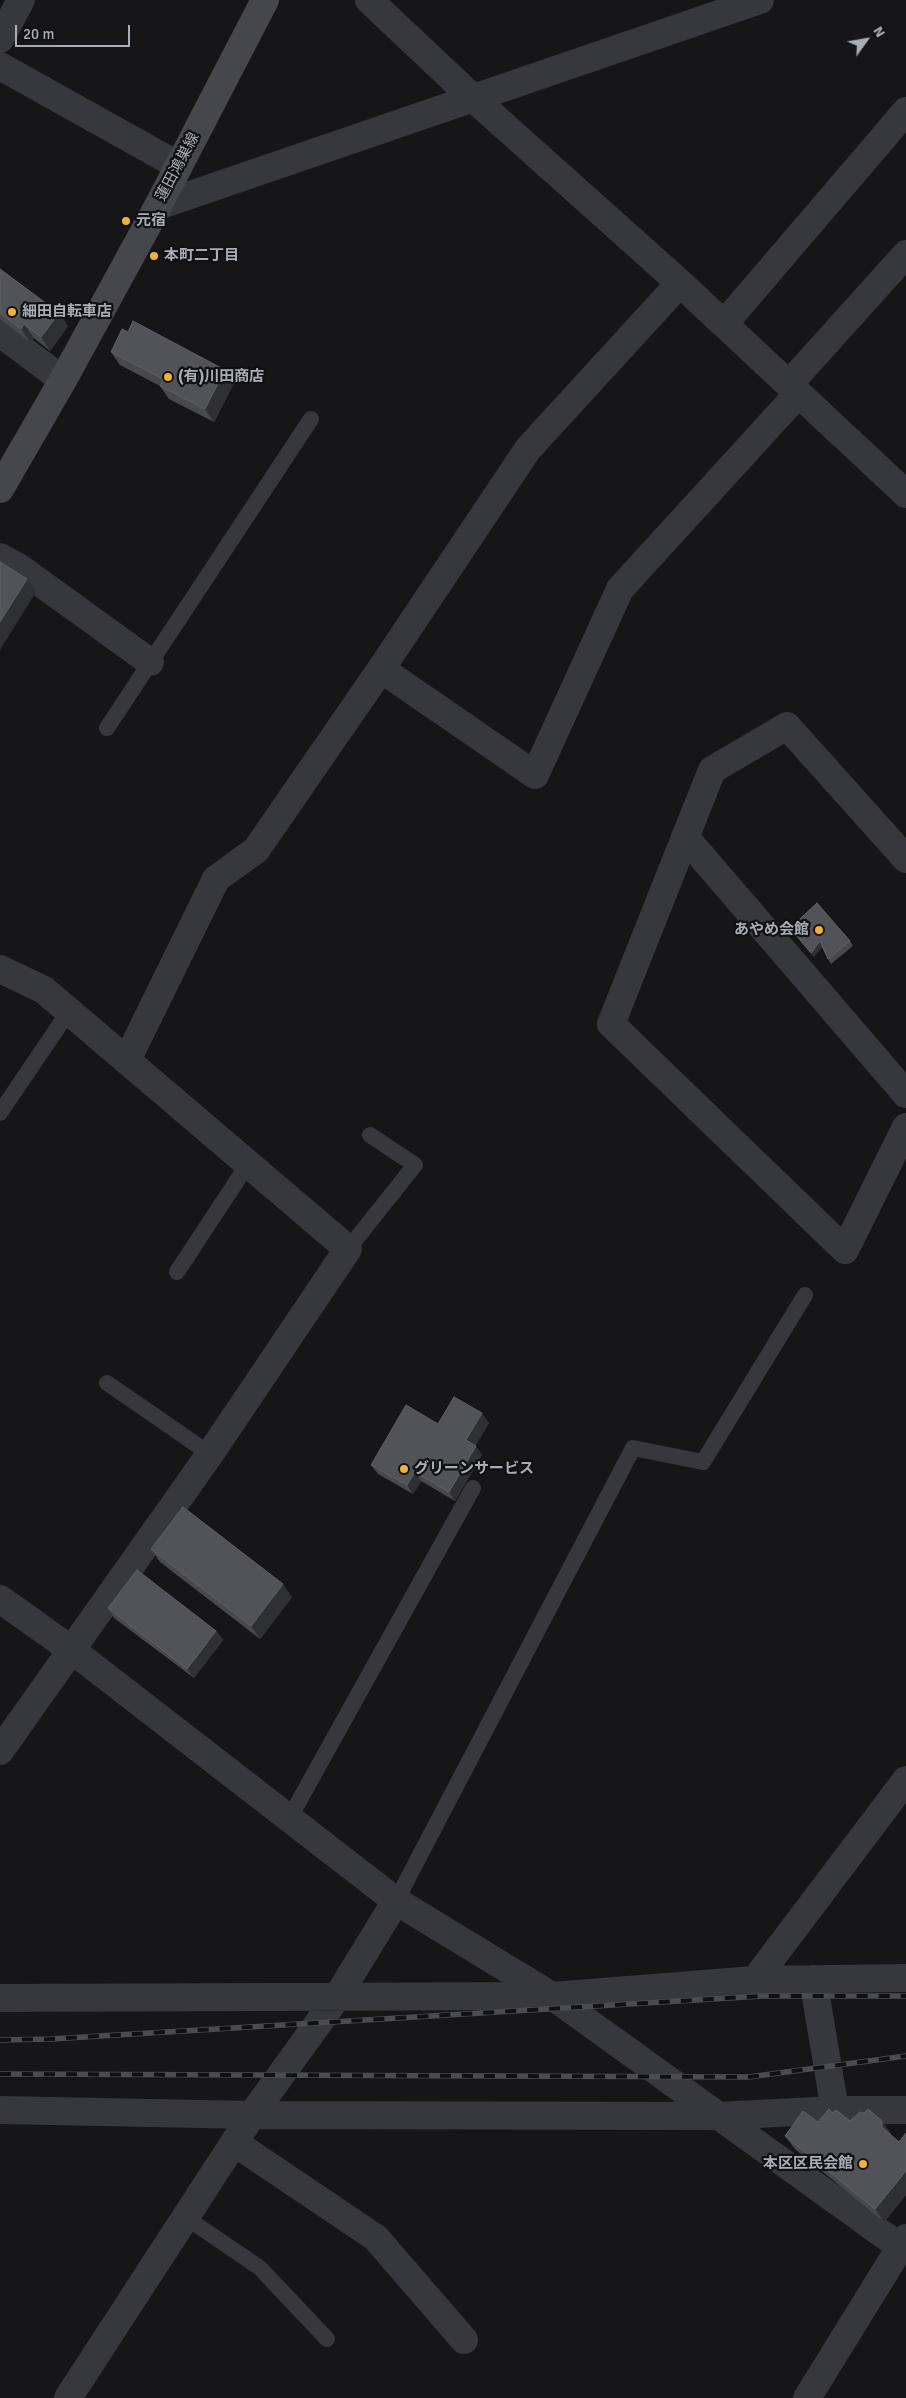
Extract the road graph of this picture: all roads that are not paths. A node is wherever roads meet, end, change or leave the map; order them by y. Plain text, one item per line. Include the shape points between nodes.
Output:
1 (21, 0) edge
2 (264, 0) edge
3 (370, 0) edge
4 (760, 0) edge
5 (0, 39) edge
6 (0, 66) edge
7 (474, 98) junction
8 (906, 111) edge
9 (179, 166) junction
10 (158, 206) junction
11 (906, 254) edge
12 (680, 283) junction
13 (724, 324) junction
14 (0, 333) edge
15 (63, 380) junction
16 (794, 389) junction
17 (311, 419) dead end
18 (0, 489) edge
19 (906, 494) edge
20 (0, 557) edge
21 (150, 662) junction
22 (381, 669) junction
23 (106, 728) dead end
24 (685, 837) junction
25 (906, 860) edge
26 (0, 969) edge
27 (69, 1011) junction
28 (127, 1060) junction
29 (906, 1094) edge
30 (0, 1113) edge
31 (906, 1127) edge
32 (370, 1135) dead end
33 (248, 1164) junction
34 (348, 1250) junction
35 (177, 1272) dead end
36 (805, 1295) dead end
37 (107, 1383) dead end
38 (210, 1454) junction
39 (473, 1488) dead end
40 (0, 1598) edge
41 (73, 1651) junction
42 (0, 1751) edge
43 (906, 1780) edge
44 (289, 1818) junction
45 (396, 1901) junction
46 (906, 1978) edge
47 (814, 1979) junction
48 (756, 1980) junction
49 (552, 1996) junction
50 (337, 1997) junction
51 (0, 1998) edge
52 (0, 2110) edge
53 (835, 2110) junction
54 (906, 2110) edge
55 (252, 2114) junction
56 (717, 2116) junction
57 (235, 2143) junction
58 (185, 2217) junction
59 (904, 2245) edge
60 (327, 2339) dead end
61 (464, 2340) dead end
62 (68, 2398) edge
63 (807, 2398) edge

1 - 5 street
2 - 9 main road, 蓮田鴻巣線
3 - 7 street
4 - 7 street
6 - 9 street
7 - 10 street
7 - 12 street
8 - 13 street
9 - 10 main road, 蓮田鴻巣線
10 - 15 main road, 蓮田鴻巣線
11 - 16 street
12 - 13 street
12 - 22 street via 528,449
13 - 16 street
14 - 15 street
15 - 18 main road, 蓮田鴻巣線
16 - 19 street
16 - 22 street via 620,589 535,775
17 - 21 lane
20 - 21 street
21 - 23 lane
22 - 28 street via 256,850 216,879
24 - 25 street via 712,770 787,726
24 - 29 street
24 - 31 street via 611,1024 845,1250
26 - 27 street via 44,990
27 - 28 street
27 - 30 lane
28 - 33 street
32 - 34 lane via 415,1165
33 - 34 street
33 - 35 lane
34 - 38 street
36 - 45 lane via 703,1462 633,1448
37 - 38 lane
38 - 41 street
39 - 44 lane
40 - 41 street
41 - 42 street
41 - 44 street
43 - 48 street
44 - 45 street
45 - 49 street
45 - 50 street
46 - 47 street
47 - 48 street
47 - 53 street
48 - 49 street
49 - 50 street
49 - 56 street
50 - 51 street
50 - 55 street
52 - 55 street
53 - 54 street
53 - 56 street
55 - 56 street
55 - 57 street
56 - 59 street
57 - 58 street
57 - 61 street via 376,2238
58 - 60 lane via 260,2268
58 - 62 street
59 - 63 street

